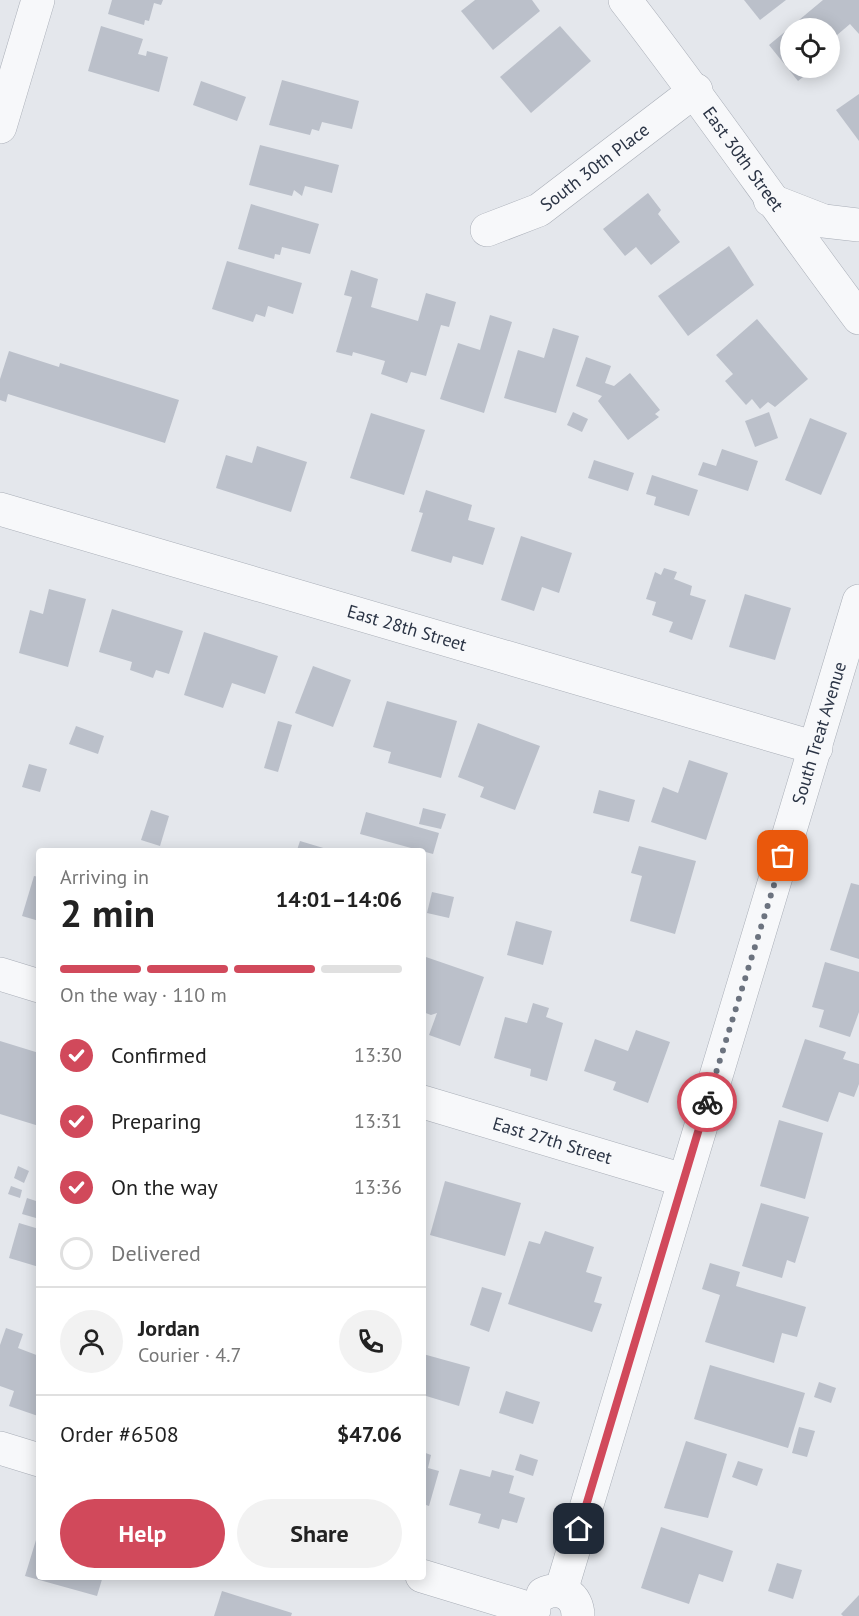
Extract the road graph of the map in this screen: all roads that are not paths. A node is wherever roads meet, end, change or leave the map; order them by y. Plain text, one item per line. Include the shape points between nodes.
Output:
1 (38, 0) edge
2 (625, 0) edge
3 (696, 90) junction
4 (0, 127) edge
5 (770, 200) junction
6 (859, 225) edge
7 (487, 230) dead end
8 (859, 318) edge
9 (0, 510) edge
10 (859, 601) edge
11 (816, 748) junction
12 (0, 974) edge
13 (36, 985) edge
14 (426, 1103) edge
15 (683, 1180) junction
16 (0, 1448) edge
17 (36, 1459) edge
18 (426, 1577) edge
19 (569, 1604) edge
20 (534, 1613) edge

1 - 4 street
2 - 3 street, East 30th Street
3 - 5 street, East 30th Street
3 - 7 street, South 30th Place via 539,210
5 - 6 street via 824,221
5 - 8 street, East 30th Street
9 - 11 street, East 28th Street
10 - 11 street, South Treat Avenue
11 - 15 street, South Treat Avenue
12 - 13 street
14 - 15 street, East 27th Street
15 - 19 street, South Treat Avenue
16 - 17 street
18 - 20 street
19 - 20 street via 544,1593 538,1598

